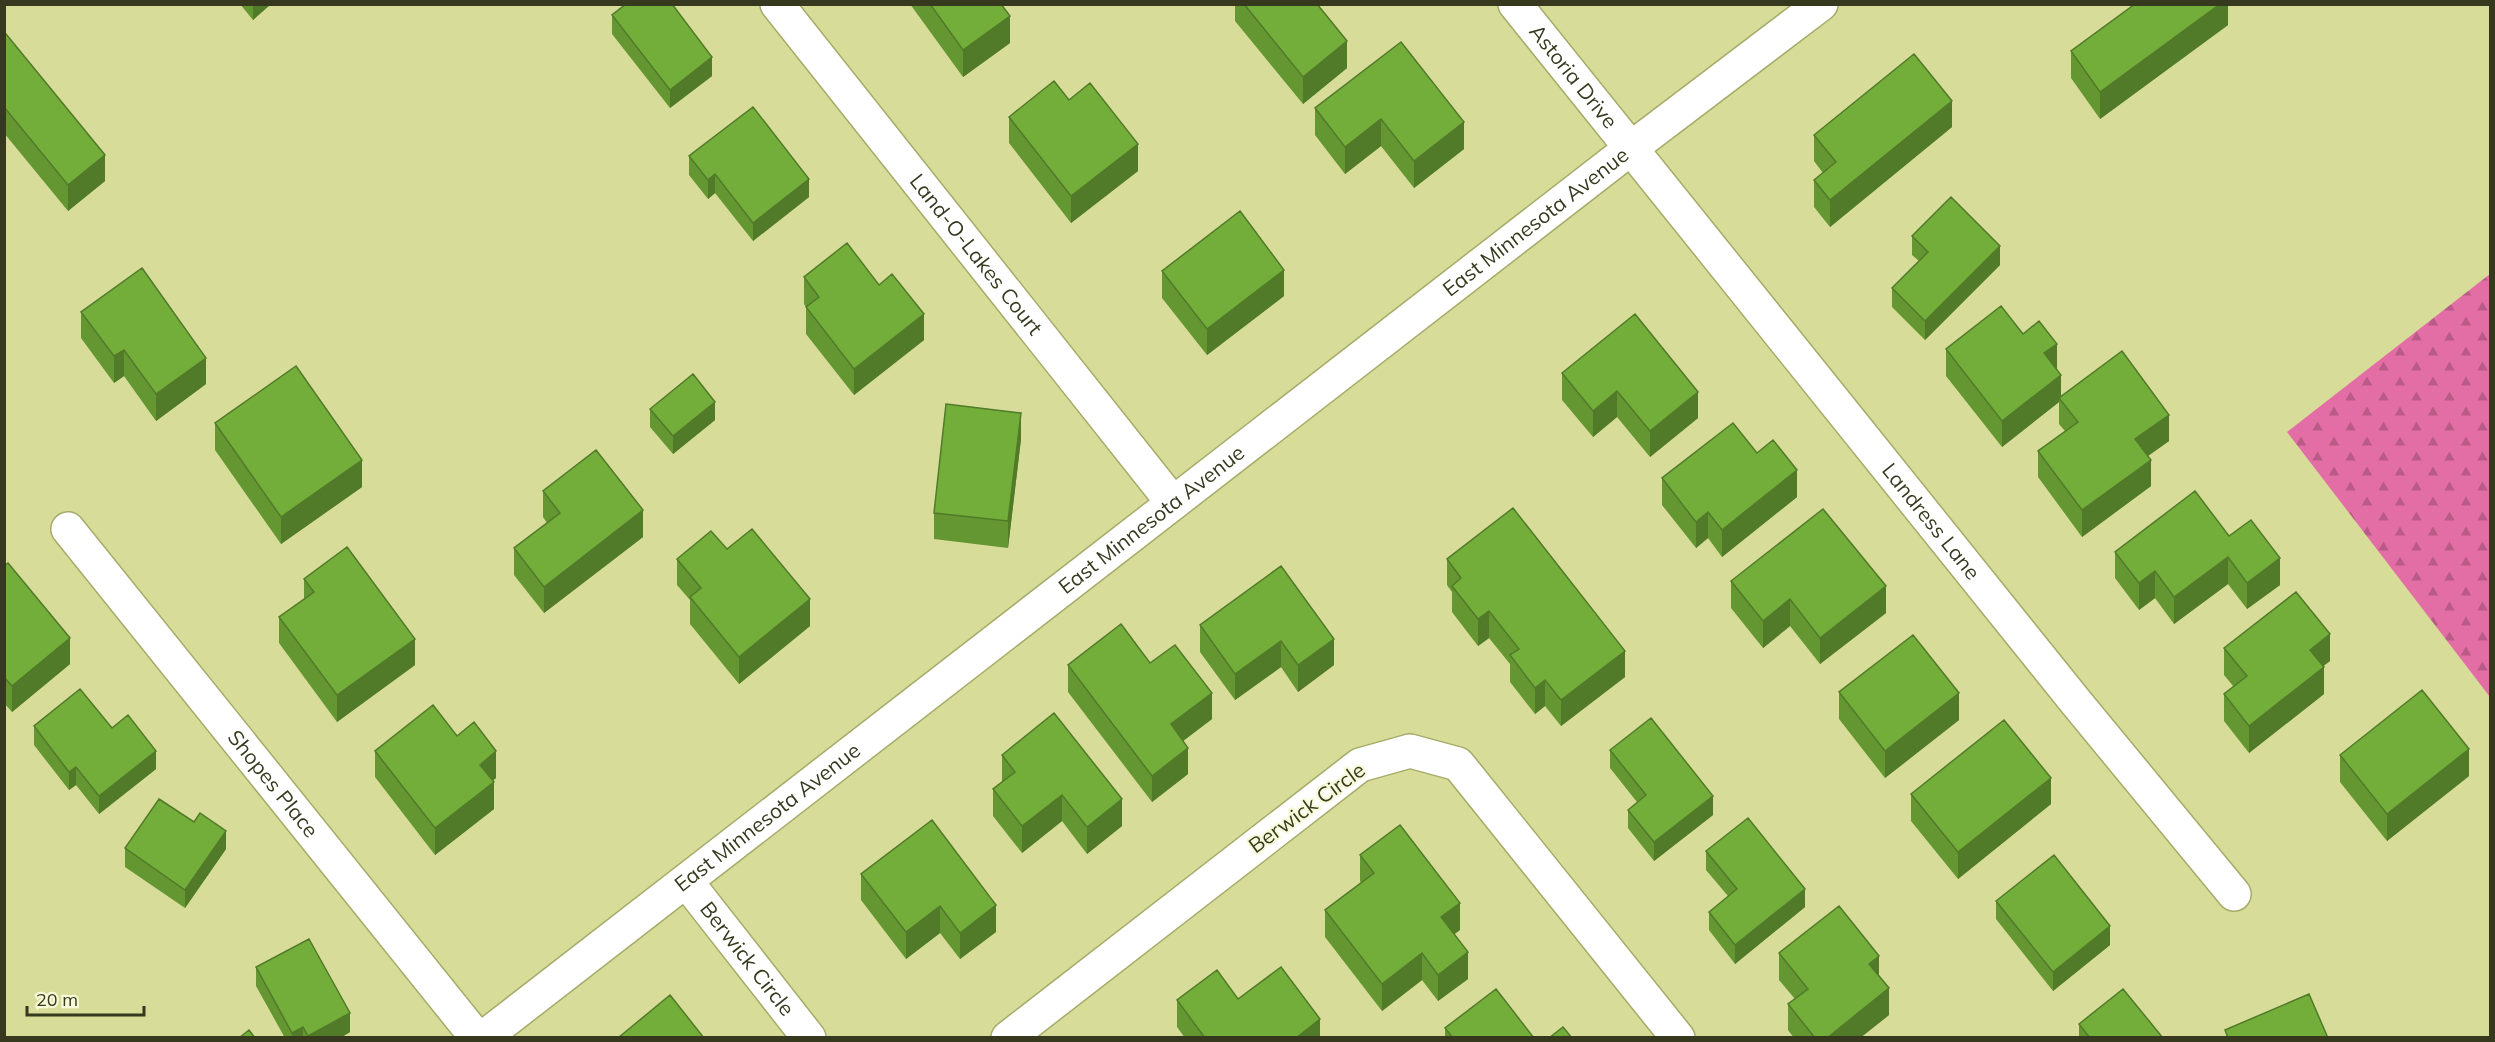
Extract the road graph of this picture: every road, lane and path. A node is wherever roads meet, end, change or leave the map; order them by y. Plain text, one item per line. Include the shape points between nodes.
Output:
1 (777, 4) edge
2 (1515, 4) edge
3 (1821, 4) edge
4 (1630, 149) junction
5 (1173, 503) junction
6 (68, 529) dead end
7 (686, 881) junction
8 (2234, 894) dead end
9 (477, 1038) edge
10 (483, 1038) edge
11 (809, 1038) edge
12 (1008, 1038) edge
13 (1678, 1038) edge

1 - 5 street, Land-O-Lakes Court
2 - 4 street, Astoria Drive
3 - 4 street, East Minnesota Avenue
4 - 5 street, East Minnesota Avenue
4 - 8 street, Landress Lane
5 - 7 street, East Minnesota Avenue
6 - 9 street, Shopes Place
7 - 10 street, East Minnesota Avenue
7 - 11 street, Berwick Circle
12 - 13 street, Berwick Circle via 1360,765 1410,751 1458,764

